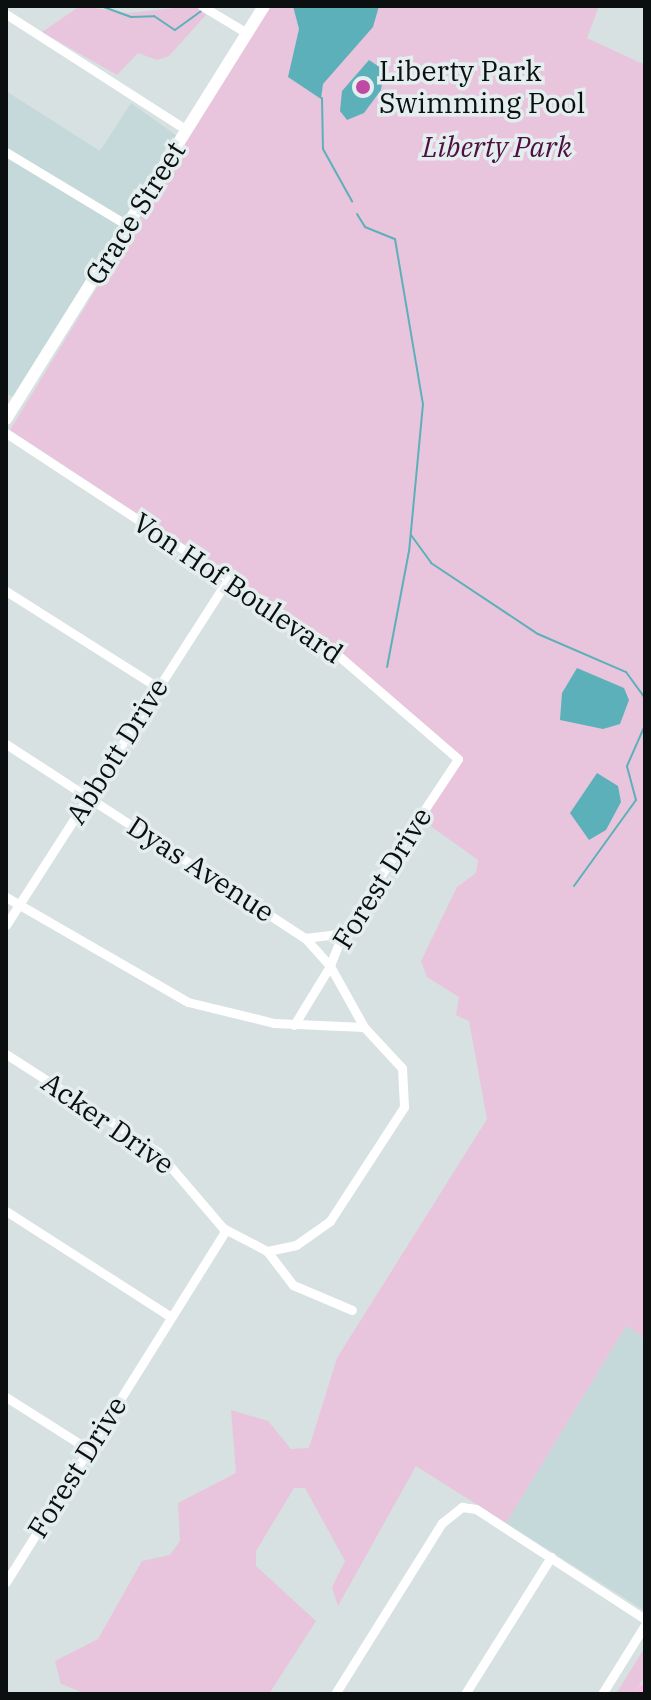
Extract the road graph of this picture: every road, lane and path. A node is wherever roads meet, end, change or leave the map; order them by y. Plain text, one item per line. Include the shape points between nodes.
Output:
1 (264, 6) edge
2 (207, 9) edge
3 (6, 14) edge
4 (247, 33) junction
5 (187, 130) junction
6 (6, 152) edge
7 (127, 225) junction
8 (6, 419) edge
9 (6, 433) edge
10 (228, 579) junction
11 (6, 591) edge
12 (157, 687) junction
13 (6, 744) edge
14 (458, 759) joint
15 (89, 796) junction
16 (6, 897) edge
17 (19, 905) junction
18 (6, 925) edge
19 (343, 933) junction
20 (305, 938) junction
21 (330, 966) junction
22 (294, 1025) junction
23 (364, 1027) junction
24 (6, 1054) edge
25 (6, 1211) edge
26 (225, 1231) junction
27 (267, 1251) junction
28 (352, 1310) dead end
29 (171, 1317) junction
30 (6, 1397) edge
31 (88, 1449) junction
32 (6, 1555) edge
33 (551, 1557) junction
34 (18, 1563) junction
35 (6, 1582) edge
36 (645, 1619) edge
37 (645, 1625) edge
38 (335, 1694) edge
39 (465, 1694) edge
40 (602, 1694) edge

1 - 4 street, Grace Street
2 - 4 street
3 - 5 street
4 - 5 street, Grace Street
5 - 7 street, Grace Street
6 - 7 street
7 - 8 street, Grace Street
9 - 10 street, Von Hof Boulevard
10 - 12 street, Abbott Drive
10 - 14 street, Von Hof Boulevard via 318,638
11 - 12 street
12 - 15 street, Abbott Drive
13 - 15 street, Dyas Avenue
14 - 19 street, Forest Drive
15 - 17 street, Abbott Drive
15 - 20 street, Dyas Avenue
16 - 17 street
17 - 18 street, Abbott Drive
17 - 22 street via 172,996
19 - 20 street
19 - 21 street, Forest Drive
20 - 21 street, Dyas Avenue
21 - 22 street
21 - 23 street, Forest Drive
22 - 23 street
23 - 27 street, Forest Drive via 402,1068 404,1107 330,1221 296,1245
24 - 26 street, Acker Drive via 158,1152
25 - 29 street
26 - 27 street, Acker Drive
26 - 29 street, Forest Drive
27 - 28 street, Acker Drive via 293,1285
29 - 31 street, Forest Drive
30 - 31 street
31 - 34 street, Forest Drive
32 - 34 street
33 - 36 street
33 - 38 street via 476,1509 459,1509
33 - 39 street
34 - 35 street, Forest Drive
37 - 40 street

